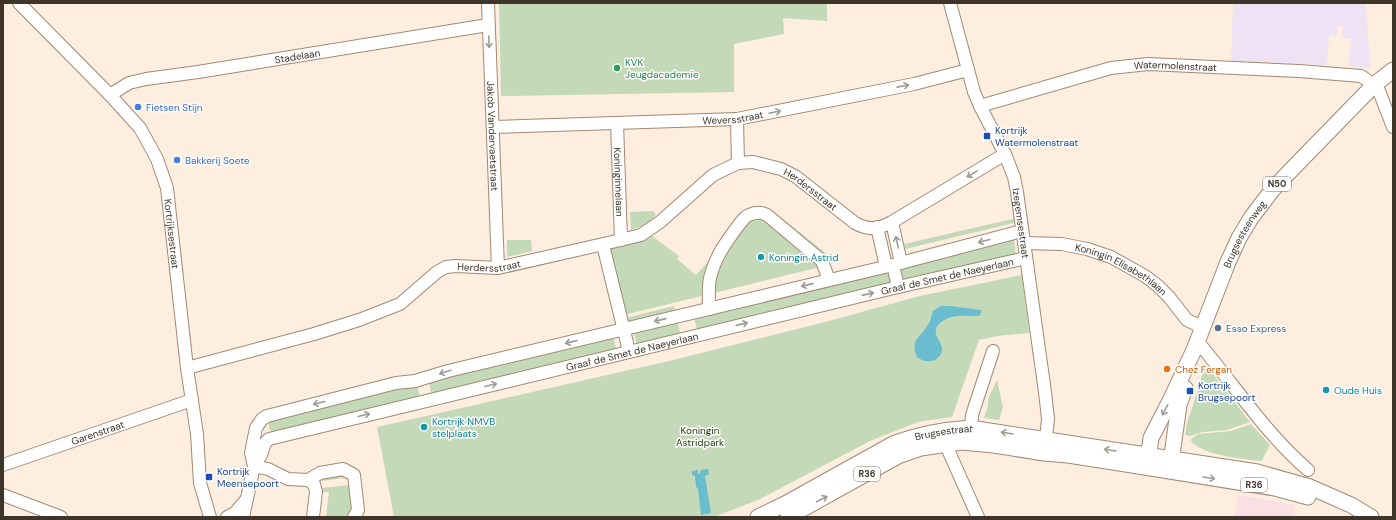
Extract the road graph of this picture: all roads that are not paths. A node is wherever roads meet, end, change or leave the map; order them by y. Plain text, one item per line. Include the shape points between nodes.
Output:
1 (19, 3) edge
2 (488, 3) edge
3 (950, 3) edge
4 (488, 25) junction
5 (968, 70) junction
6 (1393, 70) edge
7 (1374, 85) junction
8 (110, 95) junction
9 (980, 106) junction
10 (737, 119) junction
11 (617, 123) junction
12 (1393, 127) edge
13 (493, 128) junction
14 (1005, 154) junction
15 (738, 164) junction
16 (892, 222) junction
17 (877, 228) junction
18 (1023, 237) junction
19 (621, 240) junction
20 (603, 245) junction
21 (1026, 258) junction
22 (893, 264) junction
23 (498, 268) junction
24 (829, 280) junction
25 (898, 287) junction
26 (709, 309) junction
27 (624, 329) junction
28 (1198, 339) junction
29 (629, 351) junction
30 (994, 351) dead end
31 (187, 368) junction
32 (423, 379) junction
33 (192, 400) junction
34 (427, 400) junction
35 (970, 435) junction
36 (949, 436) junction
37 (1045, 446) junction
38 (1147, 462) junction
39 (3, 465) edge
40 (1171, 465) junction
41 (254, 466) junction
42 (1308, 470) dead end
43 (308, 480) junction
44 (3, 495) edge
45 (246, 500) junction
46 (61, 517) edge
47 (210, 517) edge
48 (227, 517) edge
49 (243, 517) edge
50 (313, 517) edge
51 (354, 517) edge
52 (758, 517) edge
53 (788, 517) edge
54 (978, 517) edge
55 (1353, 517) edge
56 (1371, 517) edge

1 - 8 street, Kortrijksestraat
2 - 4 street, Jakob Vandervaetstraat
3 - 5 street, Izegemsestraat
4 - 8 street, Stadelaan via 146,79 129,83
4 -> 13 street, Jakob Vandervaetstraat
5 - 9 street, Izegemsestraat
10 -> 5 street, Weversstraat via 914,84
6 - 7 main road, Brugsesteenweg / N50
7 - 9 street, Watermolenstraat via 1355,75 1148,64 1111,68
7 - 12 street via 1379,91
7 - 28 main road, Brugsesteenweg / N50 via 1296,164 1258,208 1236,244
8 - 31 street, Kortrijksestraat via 140,128 163,173
9 - 14 street, Izegemsestraat
10 - 11 street, Weversstraat
10 - 15 street
11 - 13 street, Weversstraat
11 - 19 street, Koninginnelaan
13 - 23 street, Jakob Vandervaetstraat
14 -> 16 street
14 - 18 street, Izegemsestraat via 1014,177
15 - 17 street, Herdersstraat via 753,162 781,169 795,176 864,228
15 - 19 street, Herdersstraat via 713,175 644,233
16 - 17 street
22 -> 16 street
17 - 22 street
18 - 21 street, Izegemsestraat
18 -> 22 street, Graaf de Smet de Naeyerlaan
18 - 28 street, Koningin Elisabethlaan via 1087,249 1111,257 1145,276 1169,297
19 - 20 street, Herdersstraat
20 - 23 street, Herdersstraat
20 - 27 street
21 - 25 street, Graaf de Smet de Naeyerlaan
21 - 37 street, Izegemsestraat via 1048,419
22 - 24 street, Graaf de Smet de Naeyerlaan
22 - 25 street
23 - 31 street, Herdersstraat via 446,267 400,304 359,320
24 -> 26 street, Graaf de Smet de Naeyerlaan
24 - 26 street via 825,265 819,258 767,215 752,214 748,215 718,255 710,277
29 -> 25 street, Graaf de Smet de Naeyerlaan
26 -> 27 street, Graaf de Smet de Naeyerlaan
27 - 29 street
27 -> 32 street, Graaf de Smet de Naeyerlaan
28 -> 38 main road, Brugsesteenweg / N50 via 1151,438
28 - 40 main road, Brugsesteenweg / N50 via 1193,364 1179,405
28 - 42 street, Koningin Elisabethlaan via 1263,422 1294,458
34 -> 29 street, Graaf de Smet de Naeyerlaan
30 - 35 street via 972,415
31 - 33 street, Kortrijksestraat
32 - 34 street
32 -> 41 street, Graaf de Smet de Naeyerlaan via 396,383 267,416 256,428 251,453
33 - 39 street, Garenstraat
33 - 47 street, Kortrijksestraat via 200,483
41 -> 34 street, Graaf de Smet de Naeyerlaan via 269,438
35 - 36 main road, Brugsestraat / R36
35 - 37 main road, Brugsestraat / R36 via 1012,448
36 - 52 main road, Brugsestraat / R36 via 912,436 895,443
53 -> 36 main road, Brugsestraat / R36 via 898,456
36 - 54 street via 949,452
37 - 38 main road, Brugsestraat / R36
38 - 40 main road, R36
40 -> 55 main road, R36 via 1291,492
40 - 56 main road, R36 via 1257,472 1326,494
41 - 43 street via 268,468 288,479
41 - 45 street, Graaf de Smet de Naeyerlaan
43 - 50 street via 314,484 316,492
43 - 51 street via 320,473 344,470 354,475 358,510
44 - 46 street
45 - 48 street via 235,513
45 - 49 street, Graaf de Smet de Naeyerlaan

